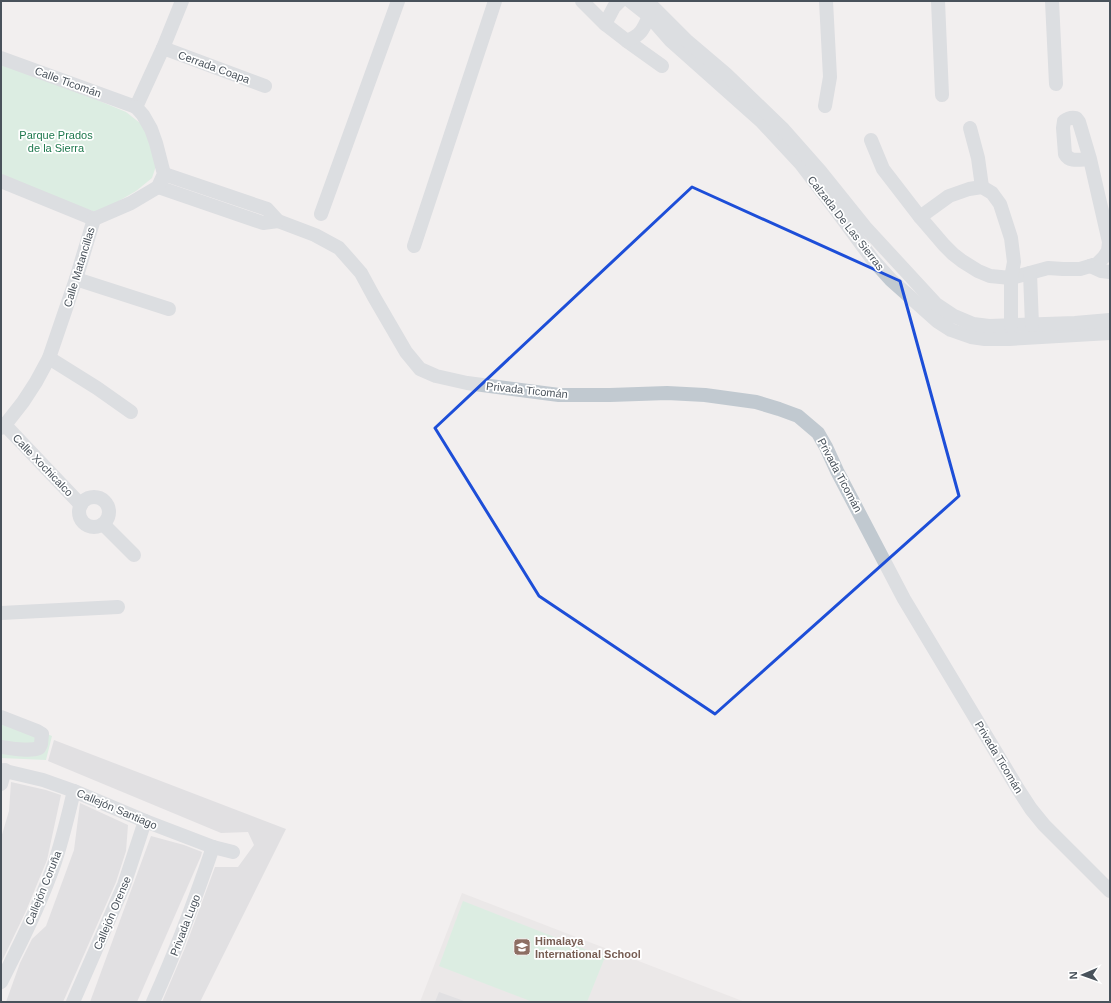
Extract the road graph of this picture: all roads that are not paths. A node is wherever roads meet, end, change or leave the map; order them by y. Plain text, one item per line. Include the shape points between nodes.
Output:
1 (182, 1) edge
2 (398, 1) edge
3 (495, 1) edge
4 (582, 1) edge
5 (620, 1) edge
6 (630, 1) edge
7 (647, 1) edge
8 (826, 1) edge
9 (938, 1) edge
10 (1052, 1) edge
11 (649, 16) junction
12 (605, 24) junction
13 (627, 41) junction
14 (163, 48) junction
15 (1, 58) edge
16 (662, 66) dead end
17 (1056, 84) dead end
18 (265, 86) dead end
19 (942, 95) dead end
20 (824, 106) dead end
21 (136, 107) junction
22 (970, 128) dead end
23 (871, 140) dead end
24 (1090, 159) dead end
25 (164, 174) junction
26 (1, 180) edge
27 (158, 187) junction
28 (982, 187) junction
29 (321, 214) dead end
30 (920, 217) junction
31 (94, 219) junction
32 (278, 221) junction
33 (1109, 243) edge
34 (414, 246) dead end
35 (1090, 266) junction
36 (1110, 272) edge
37 (1030, 273) junction
38 (1011, 278) junction
39 (76, 279) junction
40 (169, 309) dead end
41 (1110, 320) edge
42 (1032, 325) junction
43 (1011, 326) junction
44 (1110, 333) edge
45 (49, 358) junction
46 (131, 412) dead end
47 (3, 427) edge
48 (81, 505) junction
49 (104, 524) junction
50 (134, 555) dead end
51 (118, 607) dead end
52 (1, 613) edge
53 (1, 717) edge
54 (1, 747) edge
55 (3, 770) edge
56 (1, 784) edge
57 (74, 791) junction
58 (145, 821) junction
59 (213, 847) junction
60 (233, 852) dead end
61 (1110, 891) edge
62 (1, 982) edge
63 (73, 1002) edge
64 (153, 1002) edge

1 - 14 street
2 - 29 street
3 - 34 street
4 - 12 street
5 - 12 street via 614,6
6 - 11 street, Calzada De Las Sierras
7 - 43 street, Calzada De Las Sierras via 782,128 865,227 936,304 973,324
8 - 20 street via 830,77
9 - 19 street
10 - 17 street
11 - 13 street via 644,29
11 - 44 street, Calzada De Las Sierras via 670,40 761,121 801,164 891,280 951,330 985,339
12 - 13 street
13 - 16 street
14 - 18 street, Cerrada Coapa
14 - 21 street
15 - 21 street, Calle Ticomán
21 - 25 street via 151,129
22 - 28 street
23 - 30 street via 883,169
24 - 33 street
25 - 27 street
25 - 32 street via 267,209
26 - 31 street
27 - 31 street, Calle Matancillas via 131,203
27 - 32 street via 263,223
28 - 30 street via 949,196
28 - 38 street via 992,193 1000,204 1011,238 1014,258
30 - 38 street via 962,261 990,276
31 - 39 street, Calle Matancillas
32 - 61 street, Privada Ticomán via 315,235 339,248 361,273 406,352 420,369 436,376 467,383 559,394 705,395 768,405 798,416 808,424 818,433 904,599 1018,789 1044,825
33 - 35 street via 1104,257
35 - 36 street
35 - 37 street via 1080,269 1048,268
37 - 38 street
37 - 42 street
38 - 43 street
39 - 40 street
39 - 45 street, Calle Matancillas
41 - 42 street, Calzada De Las Sierras
42 - 43 street, Calzada De Las Sierras
45 - 46 street
45 - 47 street, Calle Matancillas via 23,402
47 - 48 street, Calle Xochicalco
48 - 49 street via 80,516 87,525 92,527
48 - 49 street via 85,500 96,497 106,503 109,514
49 - 50 street
51 - 52 street
53 - 54 street via 42,734 39,748 36,749
55 - 56 street
55 - 57 street, Callejón Santiago
57 - 58 street, Callejón Santiago
57 - 62 street, Callejón Coruña via 52,873
58 - 59 street, Callejón Santiago
58 - 63 street, Callejón Orense via 124,885
59 - 60 street, Callejón Santiago
59 - 64 street, Privada Lugo via 187,922

